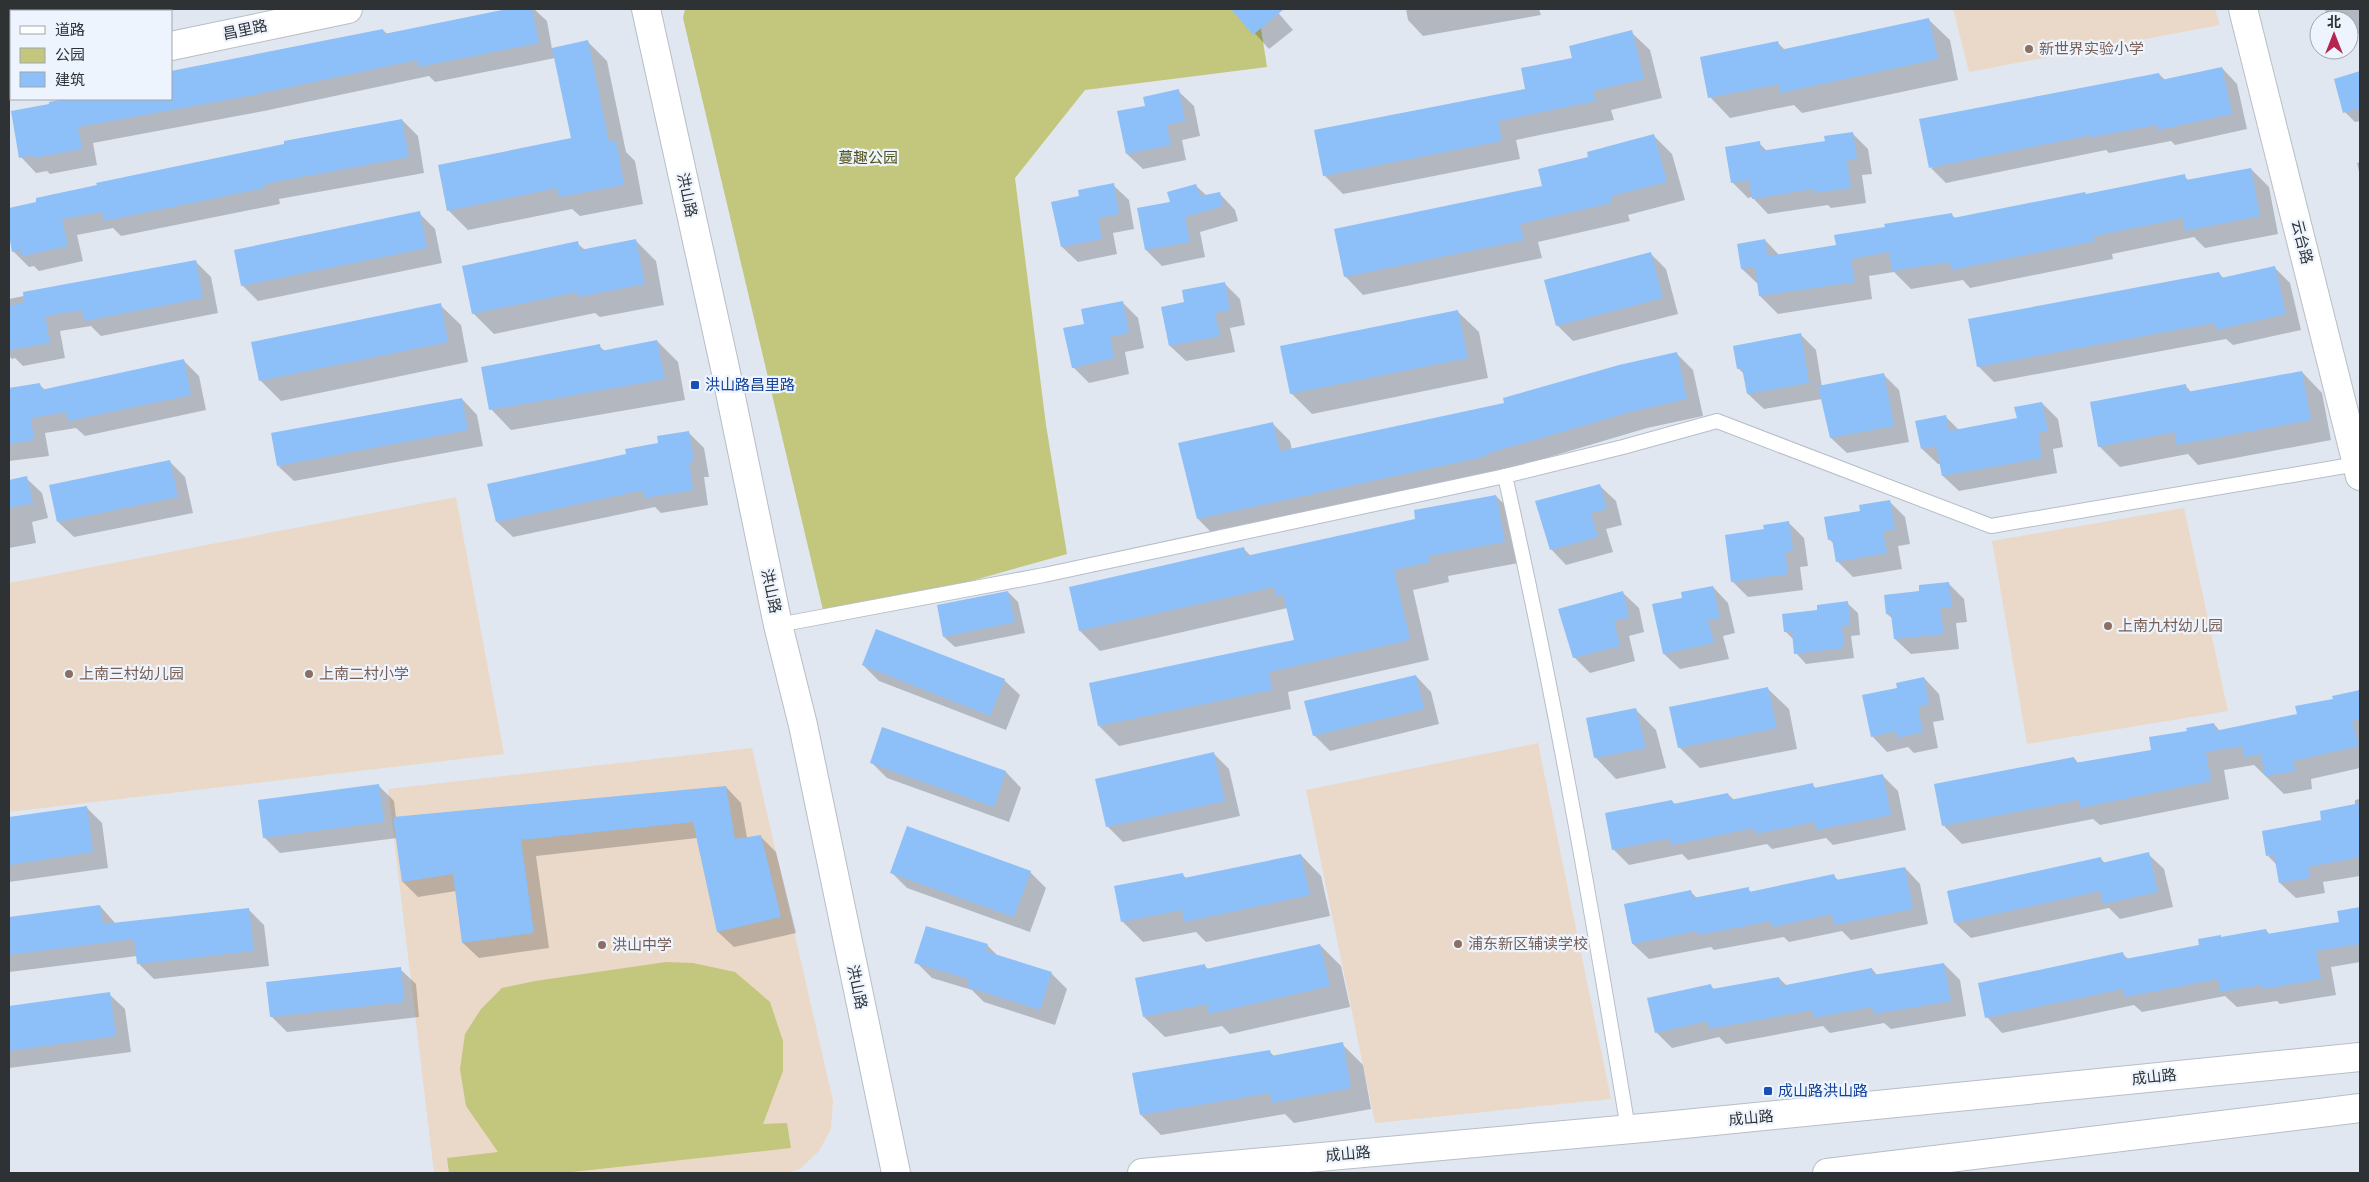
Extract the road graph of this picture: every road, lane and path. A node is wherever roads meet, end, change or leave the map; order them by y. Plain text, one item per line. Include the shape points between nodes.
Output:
1 (348, 9) edge
2 (646, 9) edge
3 (2243, 9) edge
4 (172, 46) edge
5 (2359, 470) edge
6 (1505, 476) junction
7 (778, 625) junction
8 (2360, 1057) edge
9 (2360, 1108) edge
10 (1628, 1129) junction
11 (896, 1173) edge
12 (1142, 1173) edge
13 (1828, 1173) edge

1 - 4 street, 昌里路
2 - 7 street, 洪山路
3 - 5 street, 云台路
5 - 6 lane via 1991,526 1717,421
6 - 7 lane via 1044,575
6 - 10 lane via 1537,619
7 - 11 street, 洪山路 via 803,724
8 - 10 street, 成山路
9 - 13 street
10 - 12 street, 成山路

